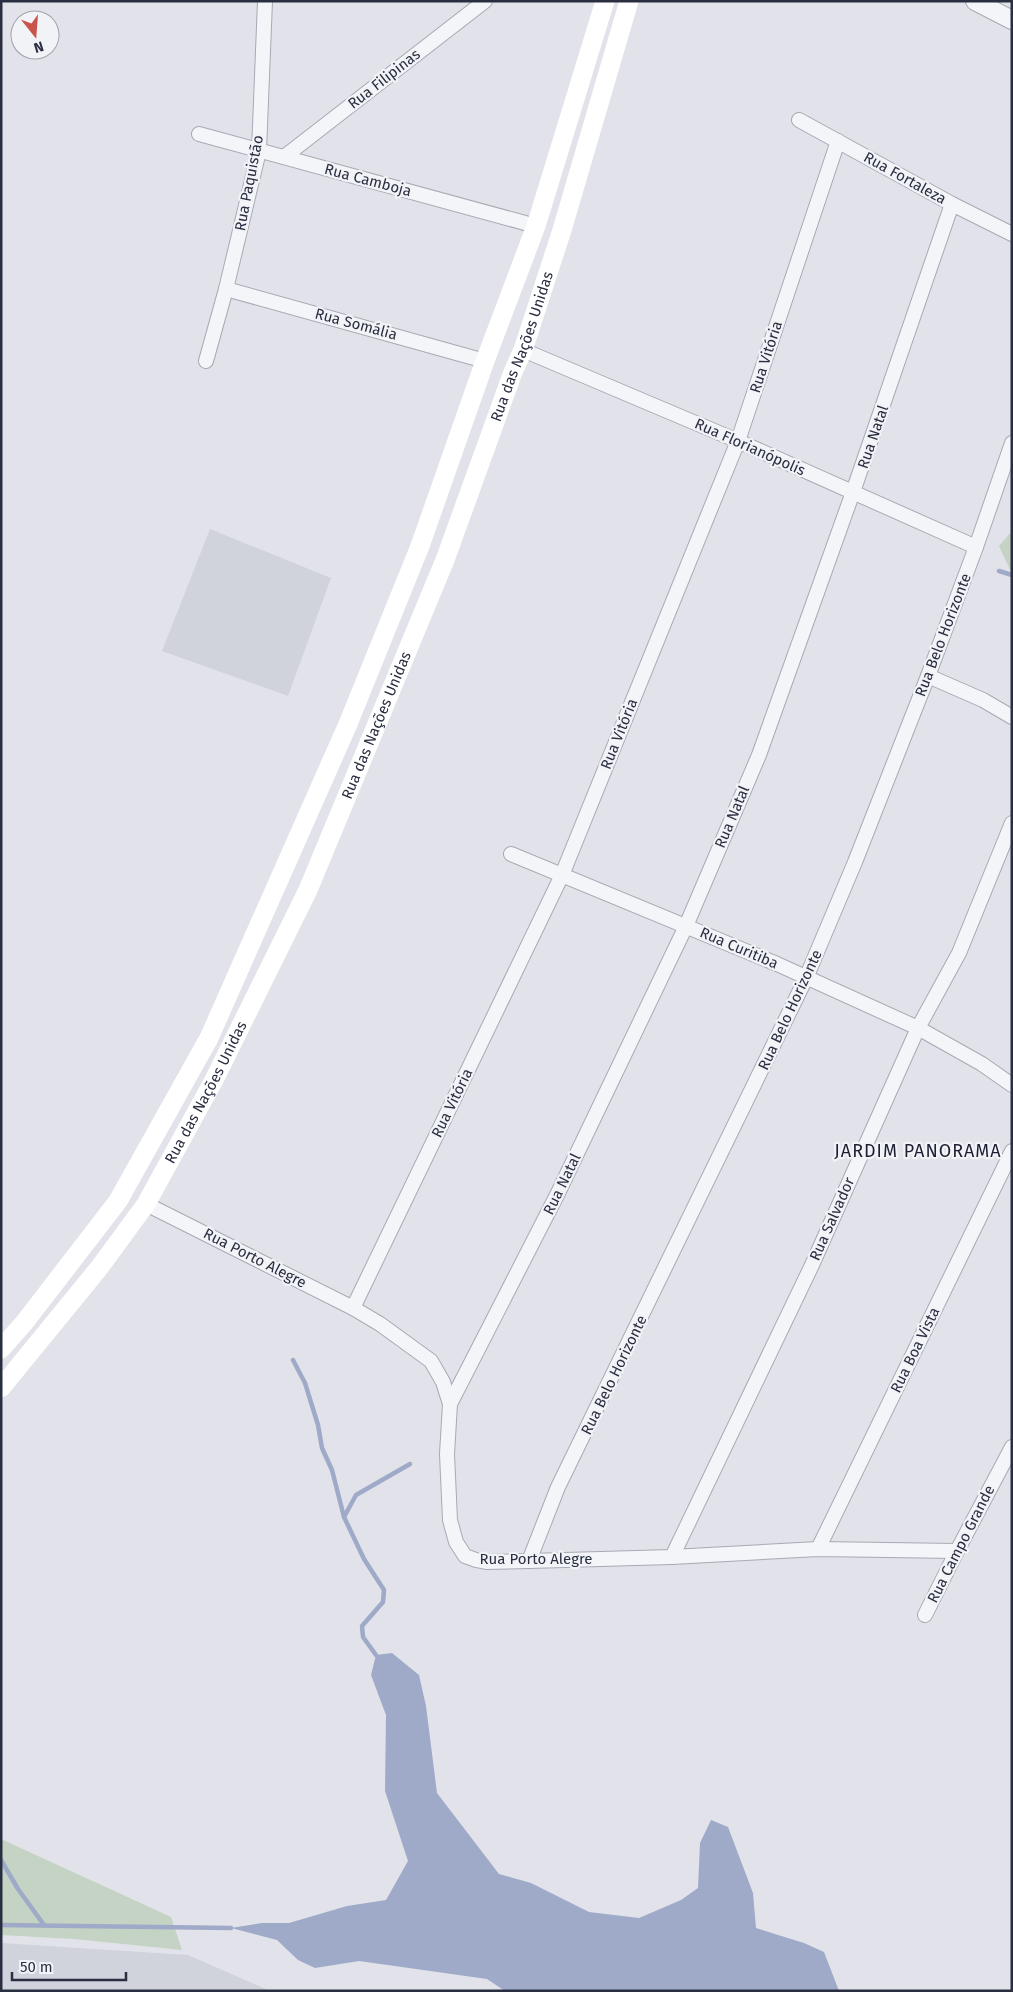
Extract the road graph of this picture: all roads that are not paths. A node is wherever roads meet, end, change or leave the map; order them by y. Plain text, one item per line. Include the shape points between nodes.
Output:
1 (265, 1) edge
2 (485, 1) edge
3 (605, 1) edge
4 (629, 1) edge
5 (975, 1) edge
6 (1012, 20) edge
7 (799, 120) dead end
8 (200, 134) dead end
9 (838, 140) junction
10 (259, 151) junction
11 (284, 157) junction
12 (952, 204) junction
13 (536, 226) junction
14 (1012, 234) edge
15 (226, 289) junction
16 (523, 350) junction
17 (485, 361) junction
18 (206, 362) dead end
19 (738, 441) junction
20 (1012, 443) edge
21 (853, 492) junction
22 (420, 546) junction
23 (976, 547) junction
24 (445, 560) junction
25 (928, 676) junction
26 (1012, 717) edge
27 (1012, 823) edge
28 (511, 854) dead end
29 (562, 875) junction
30 (686, 926) junction
31 (806, 978) junction
32 (918, 1028) junction
33 (210, 1038) junction
34 (214, 1080) junction
35 (1012, 1085) edge
36 (1012, 1151) edge
37 (146, 1204) junction
38 (353, 1308) junction
39 (1, 1349) edge
40 (1, 1388) edge
41 (450, 1404) junction
42 (1012, 1448) edge
43 (818, 1549) junction
44 (957, 1551) junction
45 (672, 1557) junction
46 (529, 1561) junction
47 (925, 1615) dead end

1 - 10 street, Rua Paquistão
2 - 11 street, Rua Filipinas
3 - 13 main road, Rua das Nações Unidas
4 - 16 main road, Rua das Nações Unidas
5 - 6 street
7 - 9 street, Rua Fortaleza
8 - 10 street, Rua Camboja
9 - 12 street, Rua Fortaleza
9 - 19 street, Rua Vitória
10 - 11 street, Rua Camboja
10 - 15 street, Rua Paquistão
11 - 13 street, Rua Camboja
12 - 14 street, Rua Fortaleza
12 - 21 street, Rua Natal
13 - 17 main road, Rua das Nações Unidas
15 - 17 street, Rua Somália
15 - 18 street, Rua Paquistão
16 - 19 street, Rua Florianópolis
16 - 24 main road, Rua das Nações Unidas
17 - 22 main road, Rua das Nações Unidas
19 - 21 street, Rua Florianópolis
19 - 29 street, Rua Vitória
20 - 23 street, Rua Belo Horizonte
21 - 23 street, Rua Florianópolis
21 - 30 street, Rua Natal via 759,755
22 - 24 main road via 430,546
22 - 33 main road, Rua das Nações Unidas via 348,724
23 - 25 street, Rua Belo Horizonte
24 - 34 main road, Rua das Nações Unidas via 308,890
25 - 26 street via 983,700
25 - 31 street, Rua Belo Horizonte
27 - 32 street, Rua Salvador via 959,953
28 - 29 street, Rua Curitiba
29 - 30 street, Rua Curitiba
29 - 38 street, Rua Vitória
30 - 31 street, Rua Curitiba
30 - 41 street, Rua Natal via 558,1193
31 - 32 street, Rua Curitiba
31 - 46 street, Rua Belo Horizonte via 558,1487
32 - 35 street, Rua Curitiba
32 - 45 street, Rua Salvador via 812,1265
33 - 34 main road via 194,1078 194,1087 202,1090
33 - 39 main road, Rua das Nações Unidas via 118,1201
34 - 37 main road, Rua das Nações Unidas
36 - 43 street, Rua Boa Vista
37 - 38 street, Rua Porto Alegre
37 - 40 main road, Rua das Nações Unidas via 100,1268
38 - 41 street, Rua Porto Alegre via 431,1361
41 - 46 street, Rua Porto Alegre via 448,1483 450,1520 456,1542 465,1556 476,1560
42 - 44 street, Rua Campo Grande
43 - 44 street, Rua Porto Alegre
43 - 45 street, Rua Porto Alegre
44 - 47 street, Rua Campo Grande
45 - 46 street, Rua Porto Alegre

